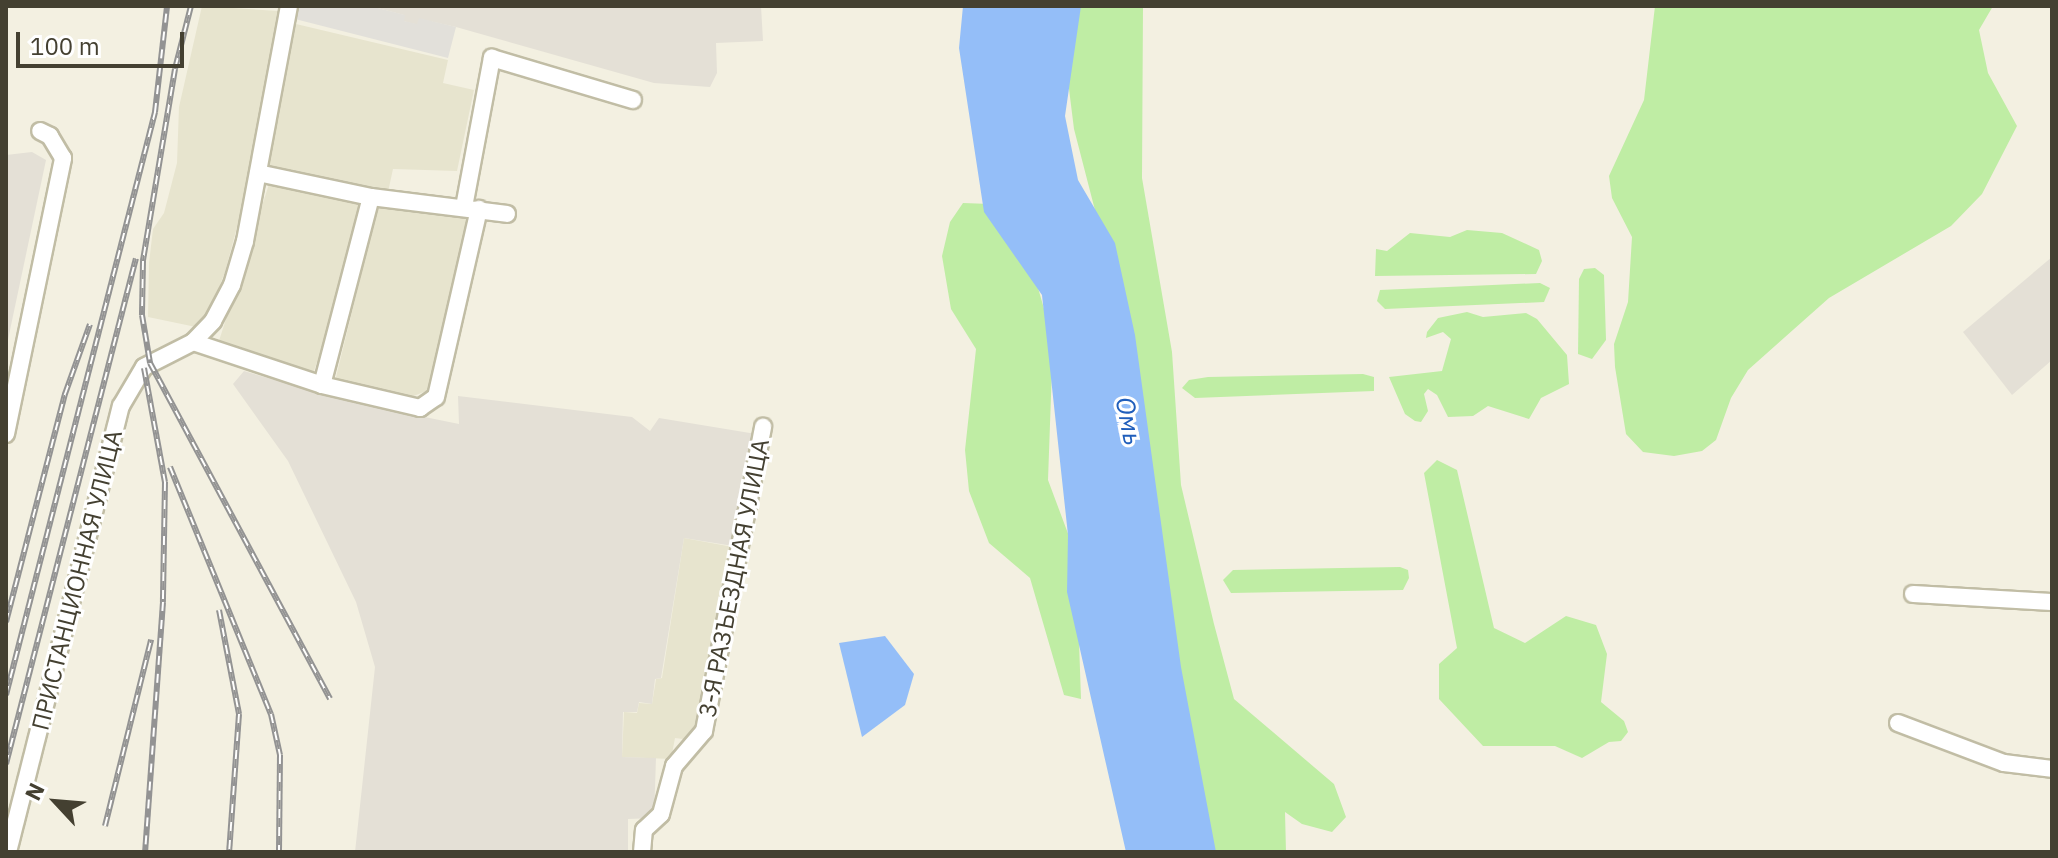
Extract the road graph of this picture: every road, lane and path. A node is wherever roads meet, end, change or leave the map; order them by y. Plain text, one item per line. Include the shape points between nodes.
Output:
1 (289, 6) edge
2 (633, 100) dead end
3 (40, 131) dead end
4 (258, 173) junction
5 (371, 197) junction
6 (472, 208) junction
7 (507, 214) dead end
8 (193, 342) junction
9 (322, 385) junction
10 (763, 427) dead end
11 (6, 434) edge
12 (1913, 594) dead end
13 (2052, 602) edge
14 (1898, 723) dead end
15 (2052, 769) edge
16 (8, 852) edge
17 (642, 852) edge

1 - 4 street
2 - 6 street via 492,58
3 - 11 street via 50,136 63,158
4 - 5 street
4 - 8 street via 232,285 213,321
5 - 6 street
5 - 9 street
6 - 7 street
6 - 9 street via 436,397 420,408
8 - 9 street
8 - 16 street, ПРИСТАНЦИОННАЯ УЛИЦА via 170,349 144,367 121,406
10 - 17 street, 3-Я РАЗЪЕЗДНАЯ УЛИЦА via 704,731 674,766 661,814 644,830
12 - 13 street
14 - 15 street via 2004,763

